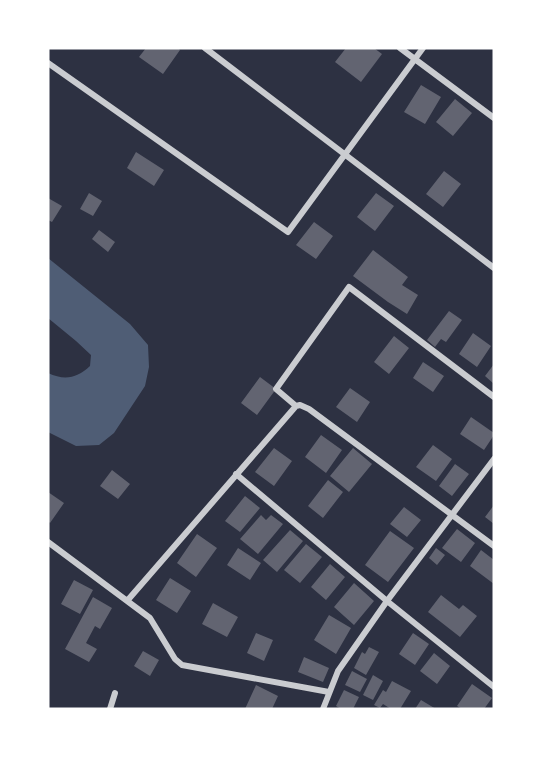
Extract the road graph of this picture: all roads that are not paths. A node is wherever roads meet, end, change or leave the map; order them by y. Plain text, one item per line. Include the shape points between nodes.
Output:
1 (205, 48) edge
2 (400, 48) edge
3 (423, 48) edge
4 (415, 59) junction
5 (48, 63) edge
6 (494, 118) edge
7 (345, 154) junction
8 (494, 268) edge
9 (494, 397) edge
10 (296, 406) junction
11 (494, 459) edge
12 (236, 474) junction
13 (452, 515) junction
14 (48, 542) edge
15 (494, 546) edge
16 (127, 601) junction
17 (387, 601) junction
18 (494, 687) edge
19 (115, 693) dead end
20 (329, 693) junction
21 (110, 709) edge
22 (323, 709) edge

1 - 7 street
2 - 4 street
3 - 4 street
4 - 6 street
4 - 7 street
5 - 7 street via 288,232
7 - 8 street
9 - 10 street via 349,287 276,389
10 - 12 street
10 - 13 street via 309,409
11 - 13 street
12 - 16 street
12 - 17 street
13 - 15 street
13 - 17 street
14 - 16 street
16 - 20 street via 150,618 182,665
17 - 18 street
17 - 20 street via 338,671
19 - 21 street
20 - 22 street

